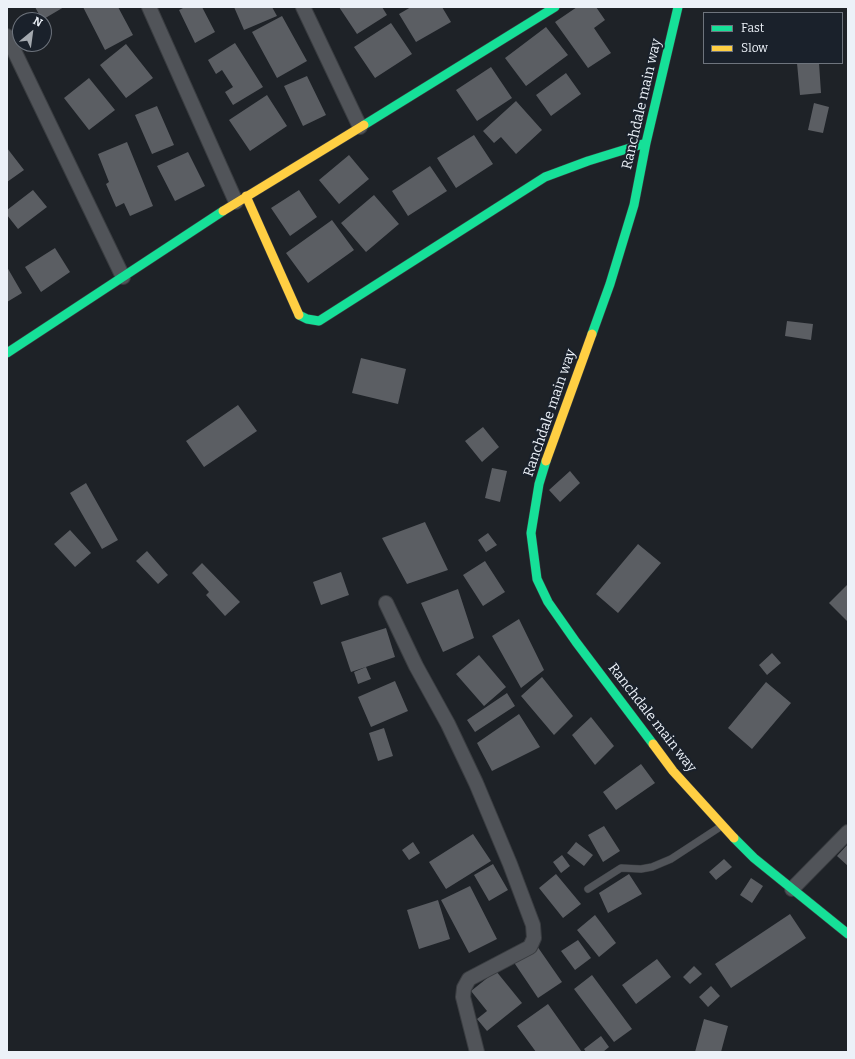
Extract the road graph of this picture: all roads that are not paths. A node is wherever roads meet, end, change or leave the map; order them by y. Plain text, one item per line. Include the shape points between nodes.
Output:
1 (149, 7) edge
2 (303, 7) edge
3 (555, 7) edge
4 (678, 7) edge
5 (7, 36) edge
6 (360, 127) junction
7 (646, 143) junction
8 (241, 199) junction
9 (123, 276) junction
10 (7, 353) edge
11 (386, 603) dead end
12 (722, 826) junction
13 (848, 832) edge
14 (588, 889) dead end
15 (792, 889) junction
16 (848, 934) edge
17 (477, 1052) edge

1 - 8 street
2 - 6 street
3 - 6 street
4 - 7 street, Ranchdale main way
5 - 9 street
6 - 8 street
7 - 8 street via 588,160 545,177 319,321 298,314
7 - 12 street, Ranchdale main way via 634,205 612,277 539,484 531,533 533,556 537,579 548,602 576,642 673,771
8 - 9 street
9 - 10 street
11 - 17 street via 476,783 533,925 534,938 530,947 469,979 464,988 463,997
12 - 14 lane via 671,859 641,869 621,868
12 - 15 street, Ranchdale main way via 754,858
13 - 15 street
15 - 16 street, Ranchdale main way

